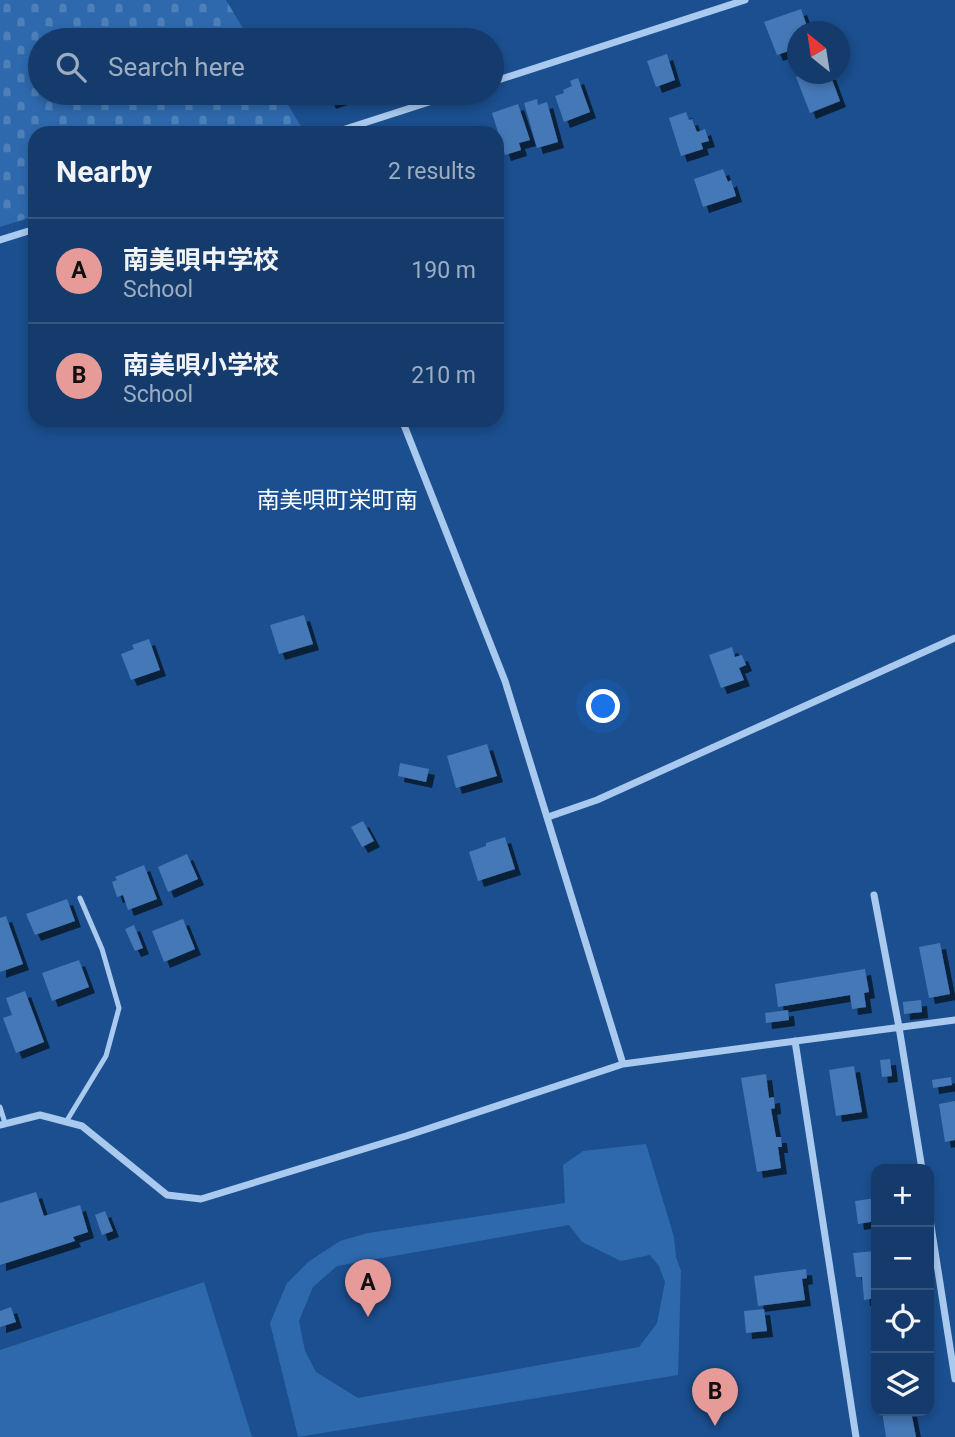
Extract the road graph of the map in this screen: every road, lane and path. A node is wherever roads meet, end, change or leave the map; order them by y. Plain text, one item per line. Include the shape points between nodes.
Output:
1 (745, 0) edge
2 (504, 78) edge
3 (420, 105) edge
4 (355, 126) edge
5 (28, 231) edge
6 (0, 240) edge
7 (405, 427) edge
8 (955, 638) edge
9 (548, 817) junction
10 (874, 895) dead end
11 (80, 898) dead end
12 (955, 1020) edge
13 (899, 1027) junction
14 (794, 1041) junction
15 (623, 1063) junction
16 (0, 1107) edge
17 (66, 1122) junction
18 (3, 1124) edge
19 (921, 1164) edge
20 (931, 1227) edge
21 (955, 1378) edge
22 (856, 1437) edge

1 - 2 street
3 - 4 street
5 - 6 street
7 - 9 street via 505,681
8 - 9 street via 597,800
9 - 15 street
10 - 13 street
11 - 17 lane via 102,949 119,1007 106,1056
12 - 13 street
13 - 14 street
13 - 19 street
14 - 15 street
14 - 22 street
15 - 17 street via 201,1199 167,1195 82,1126
16 - 18 lane
17 - 18 street via 40,1115
20 - 21 street

